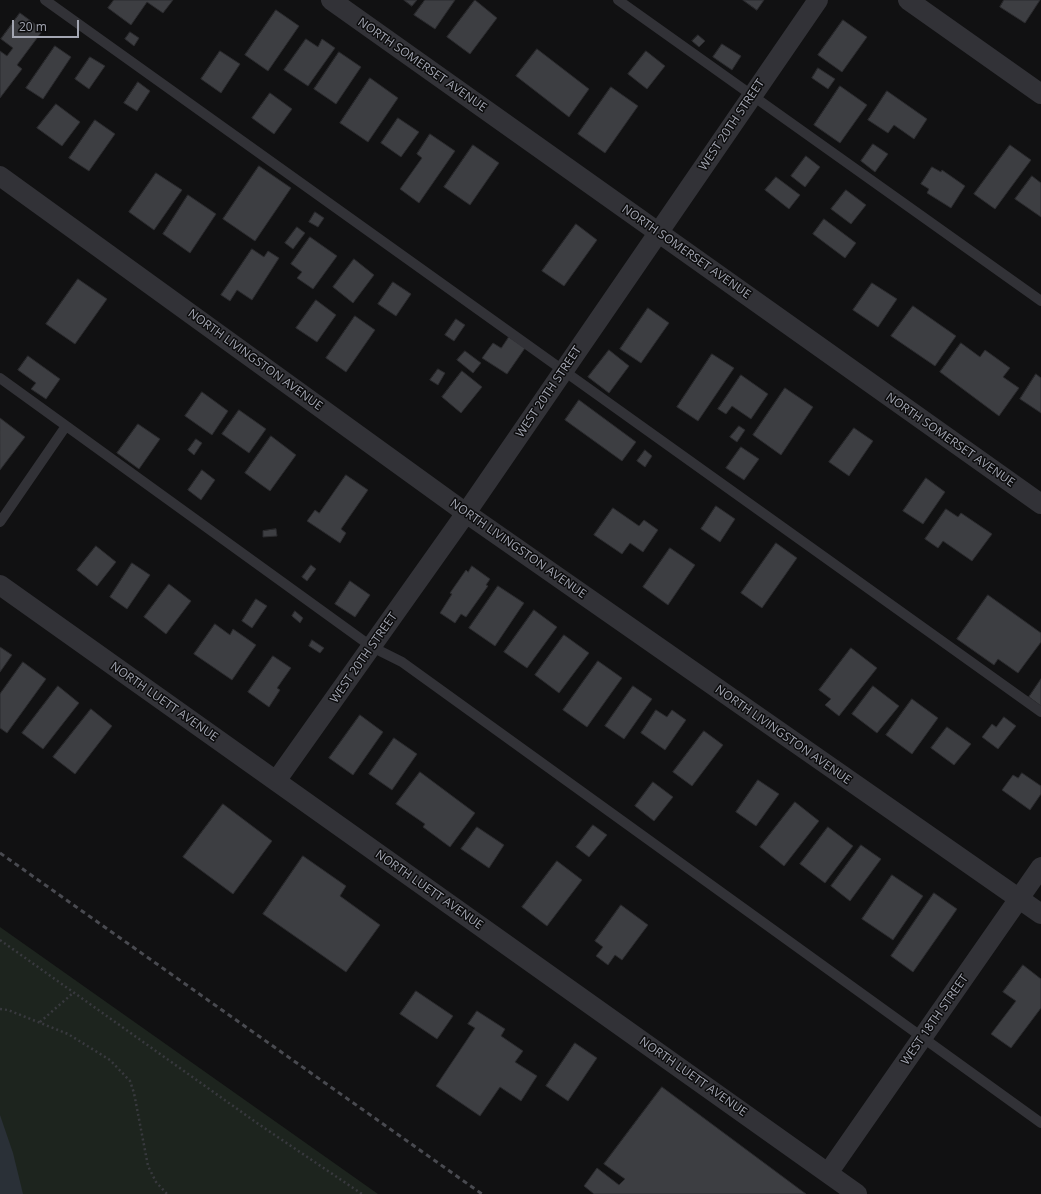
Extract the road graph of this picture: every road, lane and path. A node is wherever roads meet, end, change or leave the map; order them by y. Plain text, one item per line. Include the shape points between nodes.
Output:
1 (45, 0) edge
2 (331, 0) edge
3 (618, 0) edge
4 (818, 0) edge
5 (908, 0) edge
6 (1041, 94) edge
7 (752, 95) junction
8 (0, 176) edge
9 (658, 232) junction
10 (1041, 301) edge
11 (563, 371) junction
12 (0, 378) edge
13 (66, 426) junction
14 (1041, 504) edge
15 (466, 513) junction
16 (0, 522) edge
17 (0, 585) edge
18 (372, 647) junction
19 (1041, 712) edge
20 (276, 781) junction
21 (1041, 867) edge
22 (1019, 899) junction
23 (1041, 914) edge
24 (0, 940) edge
25 (73, 993) junction
26 (0, 1009) edge
27 (40, 1022) junction
28 (923, 1038) junction
29 (1041, 1123) edge
30 (828, 1174) junction
31 (167, 1194) edge
32 (362, 1194) edge
33 (857, 1194) edge

1 - 11 lane
2 - 9 street, NORTH SOMERSET AVENUE
3 - 7 lane
4 - 7 street, WEST 20TH STREET
5 - 6 street
7 - 9 street, WEST 20TH STREET
7 - 10 lane
8 - 15 street, NORTH LIVINGSTON AVENUE
9 - 11 street, WEST 20TH STREET
9 - 14 street, NORTH SOMERSET AVENUE
11 - 15 street, WEST 20TH STREET
11 - 19 lane
12 - 13 lane
13 - 16 lane
13 - 18 lane
15 - 18 street, WEST 20TH STREET
15 - 22 street, NORTH LIVINGSTON AVENUE
17 - 20 street, NORTH LUETT AVENUE
18 - 20 street, WEST 20TH STREET
18 - 28 lane via 402,662
20 - 30 street, NORTH LUETT AVENUE
21 - 22 street, WEST 18TH STREET
22 - 23 street, NORTH LIVINGSTON AVENUE
22 - 28 street, WEST 18TH STREET
24 - 25 path
25 - 27 path
25 - 32 path
26 - 27 path
27 - 31 path via 68,1034 110,1060 130,1081 148,1166 156,1182
28 - 29 lane
28 - 30 street, WEST 18TH STREET
30 - 33 street, NORTH LUETT AVENUE

